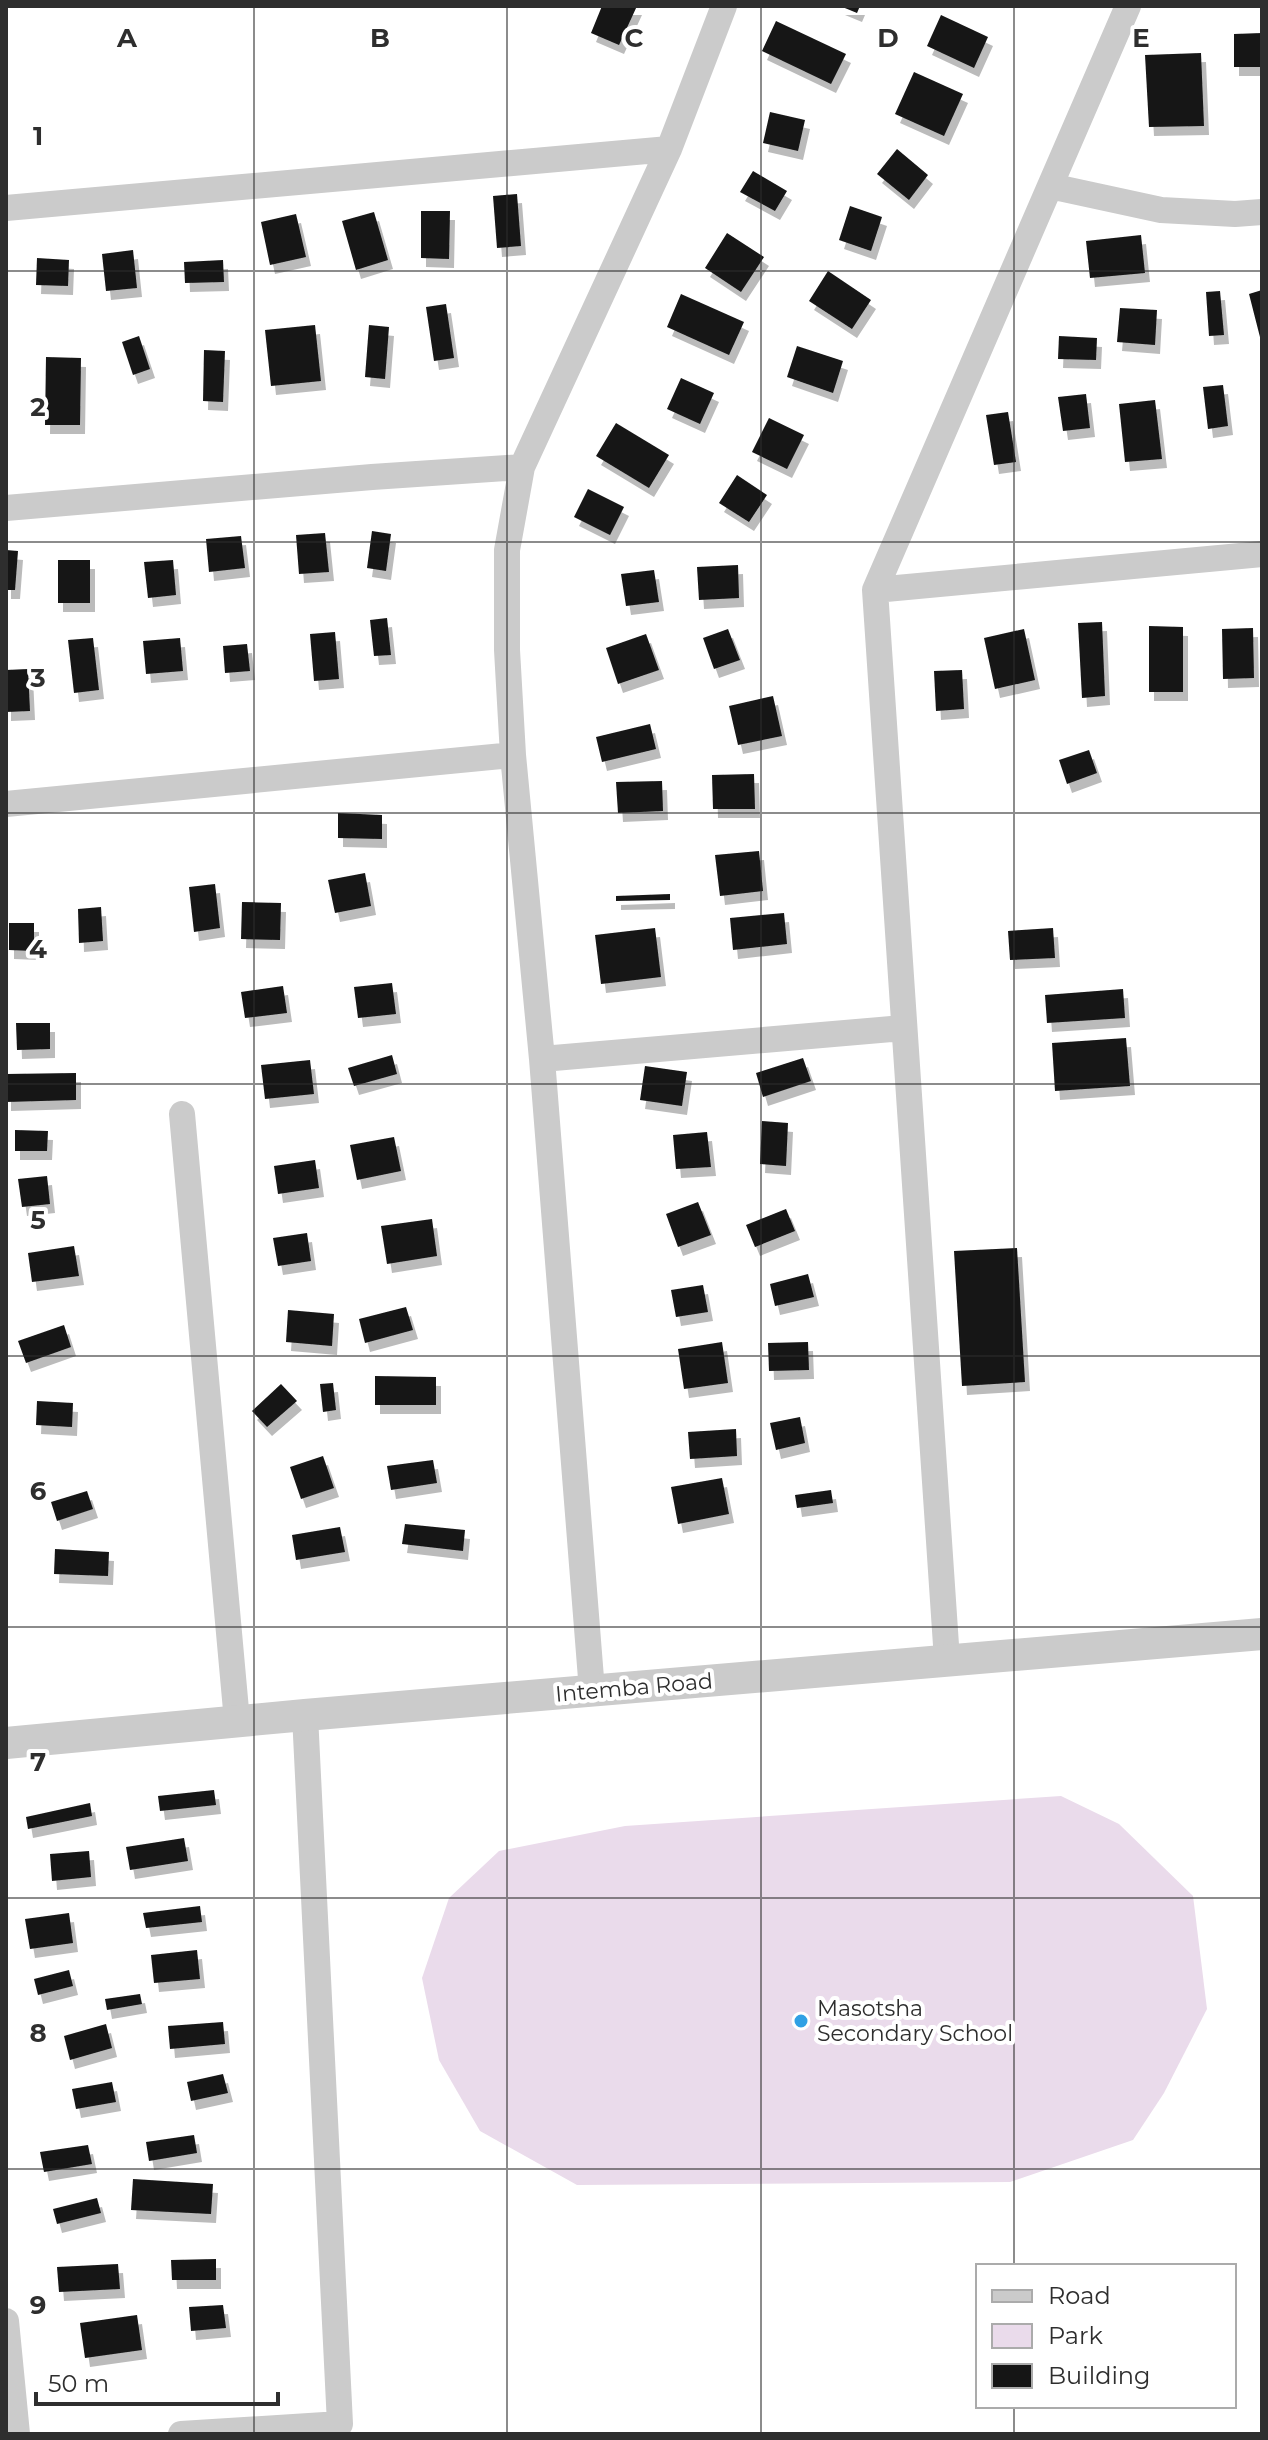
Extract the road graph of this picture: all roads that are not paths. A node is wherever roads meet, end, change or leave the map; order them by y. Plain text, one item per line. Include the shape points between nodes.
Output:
1 (724, 6) edge
2 (1128, 6) edge
3 (669, 149) junction
4 (1050, 186) junction
5 (6, 208) edge
6 (1262, 212) edge
7 (522, 467) junction
8 (6, 508) edge
9 (1262, 554) edge
10 (875, 590) junction
11 (513, 755) junction
12 (6, 804) edge
13 (903, 1028) junction
14 (542, 1059) junction
15 (182, 1114) dead end
16 (1262, 1634) edge
17 (947, 1660) junction
18 (592, 1691) junction
19 (305, 1715) junction
20 (237, 1721) junction
21 (6, 1743) edge
22 (6, 2321) edge
23 (340, 2429) edge
24 (17, 2434) edge
25 (181, 2434) edge

1 - 3 street
2 - 4 street
3 - 5 street
3 - 7 street
4 - 6 street via 1161,210
4 - 10 street
7 - 8 street
7 - 11 street via 507,550
9 - 10 street
10 - 13 street
11 - 12 street
11 - 14 street
13 - 14 street
13 - 17 street
14 - 18 street
15 - 20 street
16 - 17 street, Intemba Road
17 - 18 street, Intemba Road
18 - 19 street, Intemba Road
19 - 20 street, Intemba Road
19 - 23 street
20 - 21 street, Intemba Road
22 - 24 street
23 - 25 street

